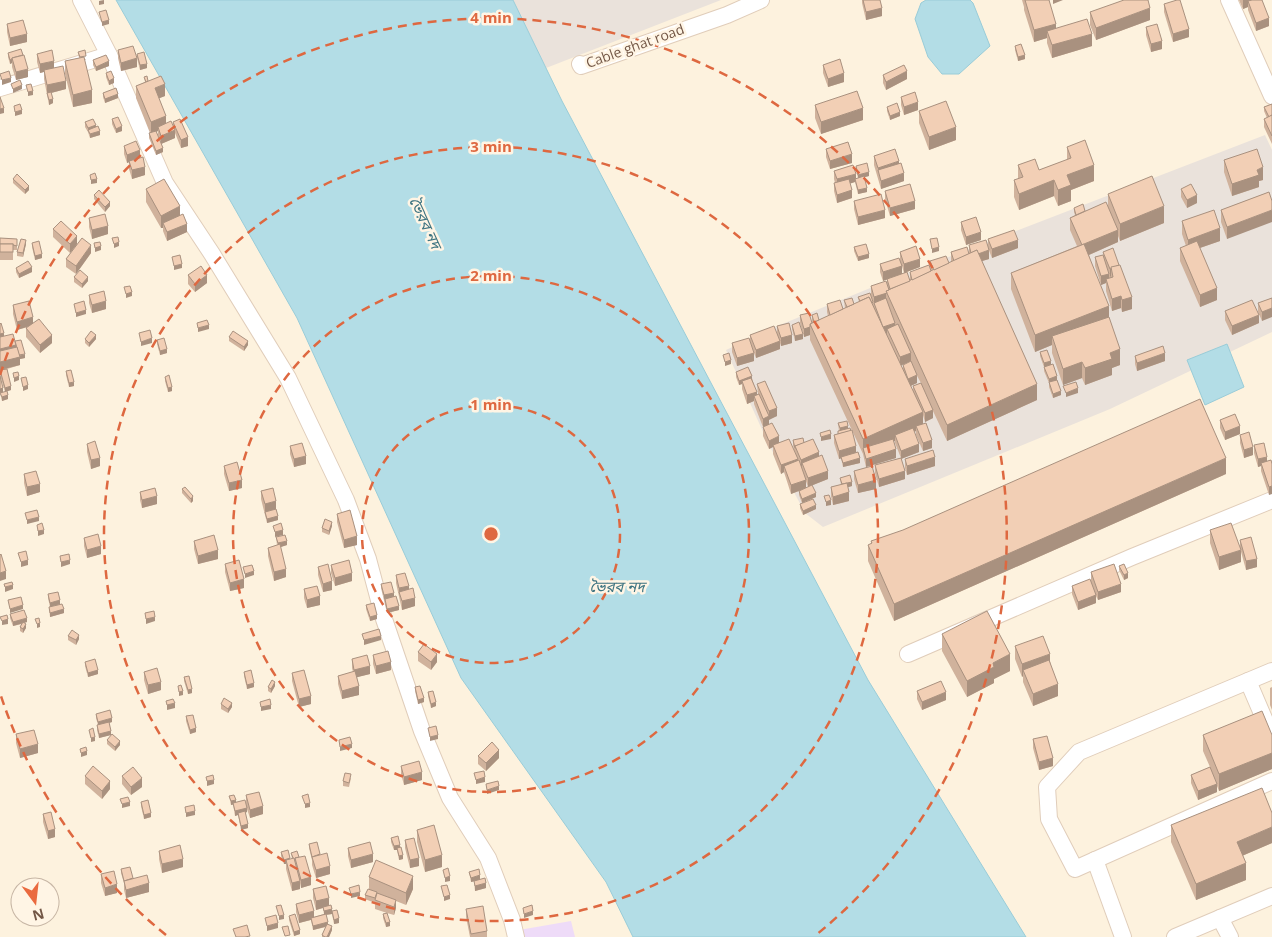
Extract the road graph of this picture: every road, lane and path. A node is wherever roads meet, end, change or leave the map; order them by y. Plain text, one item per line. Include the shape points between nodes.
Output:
1 (81, 0) edge
2 (754, 0) edge
3 (761, 0) edge
4 (1229, 0) edge
5 (109, 55) junction
6 (0, 88) edge
7 (1272, 96) edge
8 (1272, 500) edge
9 (908, 654) dead end
10 (1272, 671) edge
11 (1248, 681) junction
12 (1272, 737) edge
13 (1272, 781) edge
14 (1095, 860) junction
15 (1272, 896) edge
16 (1220, 918) junction
17 (516, 937) edge
18 (1123, 937) edge
19 (1175, 937) edge
20 (1230, 937) edge

1 - 5 street
2 - 3 street, Cable ghat road via 725,14 580,64 727,16
4 - 7 street
5 - 6 street
5 - 17 street via 165,183 288,378 346,500 422,731 450,798 488,858
8 - 9 street via 1132,556
10 - 11 street
11 - 12 street
11 - 14 street via 1079,752 1047,787 1049,819 1075,869
13 - 14 street
14 - 18 street
15 - 16 street
16 - 19 street
16 - 20 street

